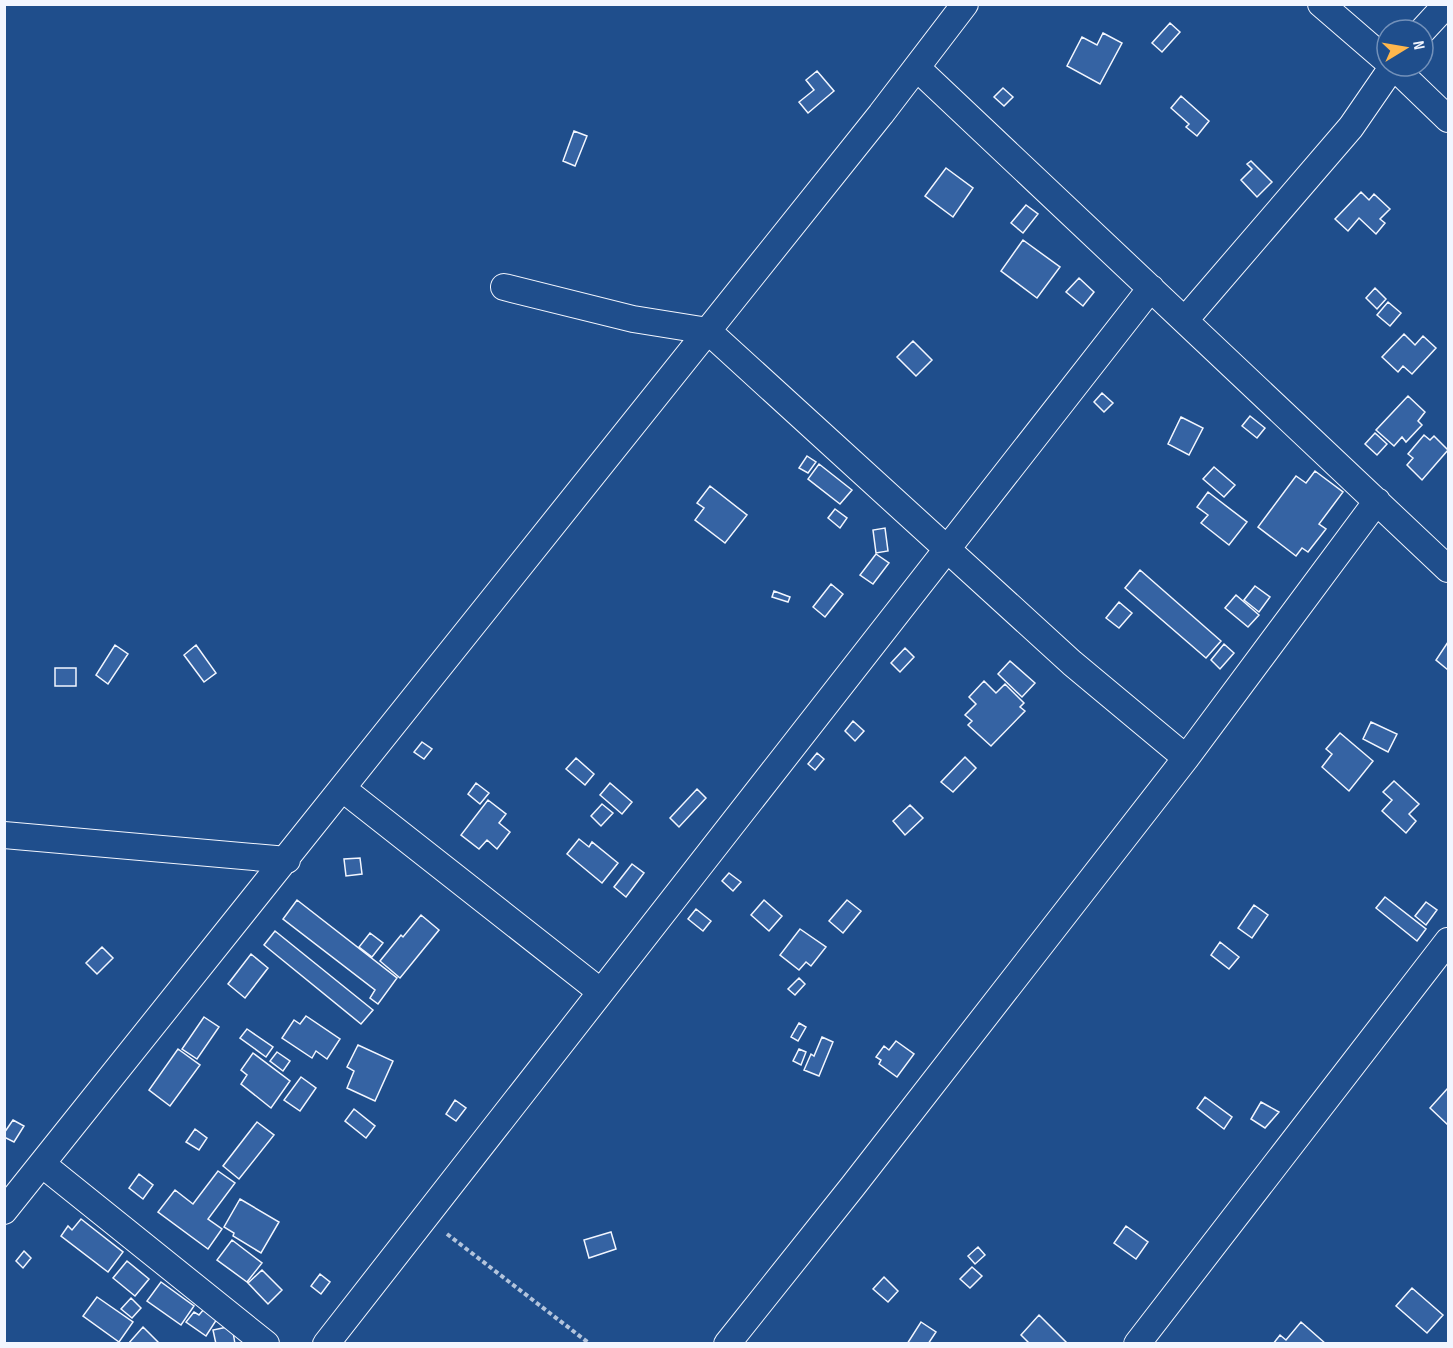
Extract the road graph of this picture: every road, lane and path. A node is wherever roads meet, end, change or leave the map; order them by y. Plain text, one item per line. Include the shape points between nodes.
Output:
1 (964, 4) edge
2 (1321, 4) edge
3 (1447, 4) edge
4 (1434, 18) edge
5 (1375, 51) edge
6 (917, 68) junction
7 (1385, 78) edge
8 (1406, 78) edge
9 (1449, 119) edge
10 (504, 287) dead end
11 (1151, 288) junction
12 (1185, 320) junction
13 (708, 331) junction
14 (1377, 501) junction
15 (946, 550) junction
16 (1449, 569) edge
17 (1186, 758) junction
18 (343, 789) junction
19 (4, 835) edge
20 (287, 860) junction
21 (1449, 941) edge
22 (601, 992) junction
23 (42, 1164) junction
24 (4, 1211) edge
25 (425, 1217) junction
26 (266, 1344) edge
27 (326, 1344) edge
28 (590, 1344) edge
29 (727, 1344) edge
30 (1137, 1344) edge

1 - 6 street
2 - 5 street
3 - 4 street
6 - 11 street
6 - 13 street
7 - 12 street via 1351,127
8 - 9 street
10 - 13 street via 633,320
11 - 12 street
11 - 15 street
12 - 14 street
13 - 15 street
13 - 18 street
14 - 16 street
14 - 17 street
15 - 17 street via 1071,663
15 - 22 street
17 - 29 street
18 - 20 street
18 - 22 street
19 - 20 street
20 - 23 street
21 - 30 street
22 - 25 street
23 - 24 street
23 - 26 street
25 - 27 street
25 - 28 path

